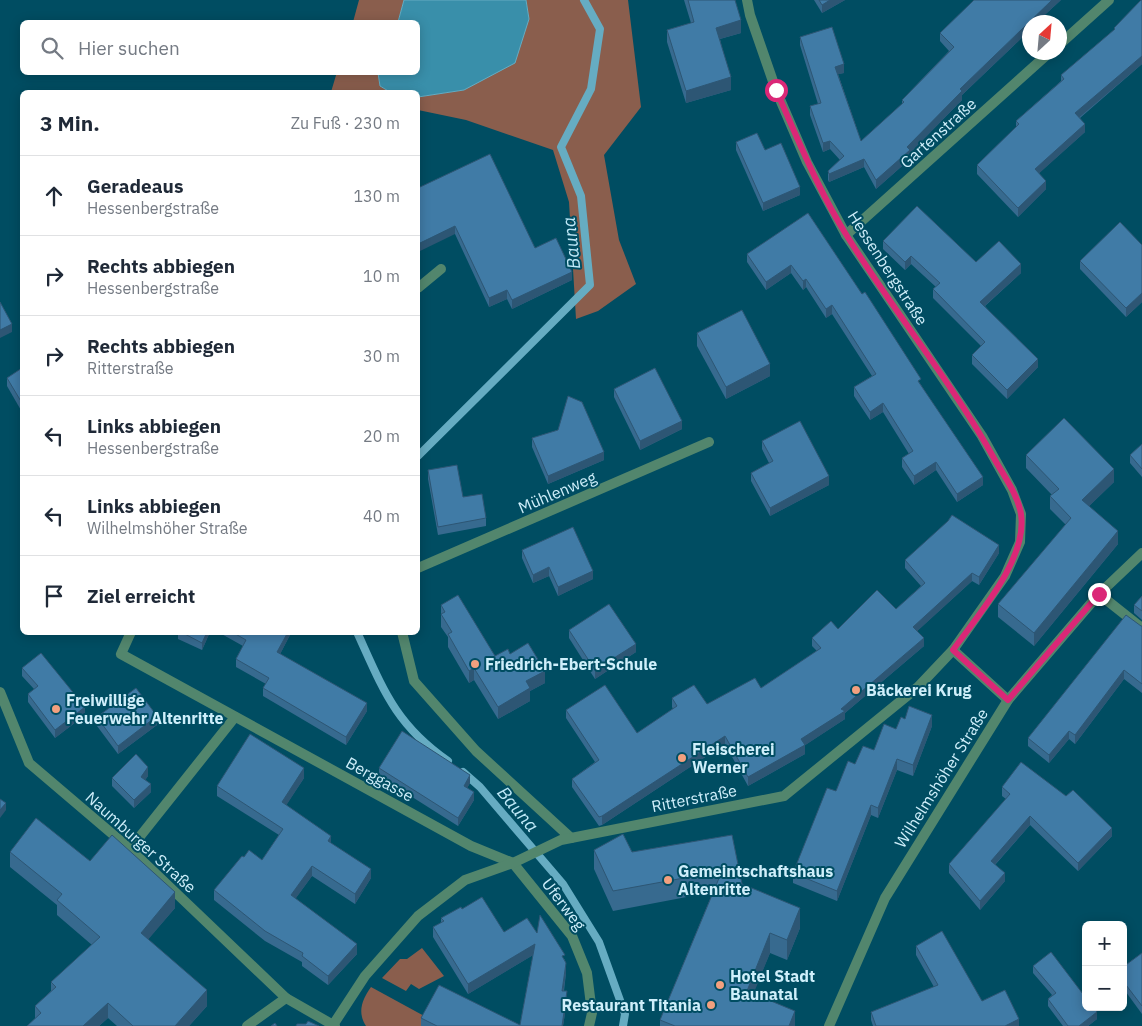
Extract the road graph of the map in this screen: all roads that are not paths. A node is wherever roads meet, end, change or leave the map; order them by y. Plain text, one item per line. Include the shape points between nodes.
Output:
1 (747, 0) edge
2 (1109, 0) edge
3 (1067, 38) edge
4 (1041, 60) edge
5 (846, 235) junction
6 (441, 269) dead end
7 (420, 286) edge
8 (709, 442) dead end
9 (1020, 542) joint
10 (1142, 553) edge
11 (420, 567) edge
12 (1099, 594) junction
13 (1142, 628) edge
14 (130, 635) edge
15 (403, 635) edge
16 (953, 650) junction
17 (0, 692) edge
18 (1008, 700) junction
19 (234, 717) junction
20 (571, 838) junction
21 (130, 849) junction
22 (513, 863) junction
23 (286, 998) junction
24 (334, 1025) edge
25 (247, 1026) edge
26 (589, 1026) edge
27 (829, 1026) edge

1 - 5 street, Hessenbergstraße via 776,90 807,162
2 - 3 street
4 - 5 street, Gartenstraße
5 - 9 street, Hessenbergstraße via 982,436 1012,490 1021,514
6 - 7 street
8 - 11 street, Mühlenweg
9 - 16 street, Ritterstraße via 1005,576
10 - 12 street, Wilhelmshöher Straße
12 - 13 street
12 - 18 street, Wilhelmshöher Straße
14 - 19 street, Berggasse via 121,654
15 - 20 street via 414,681 476,751
16 - 18 street
16 - 20 street, Ritterstraße via 918,687 784,796
17 - 21 street, Naumburger Straße via 29,763
18 - 27 street, Wilhelmshöher Straße via 885,898
19 - 21 street
19 - 22 street, Berggasse via 472,846
20 - 22 street, Ritterstraße
21 - 23 street, Naumburger Straße
22 - 24 street, Ritterstraße via 465,880 418,916 365,976
22 - 26 street, Uferweg via 572,936 588,973 592,1013
23 - 24 street, Naumburger Straße
23 - 25 street

